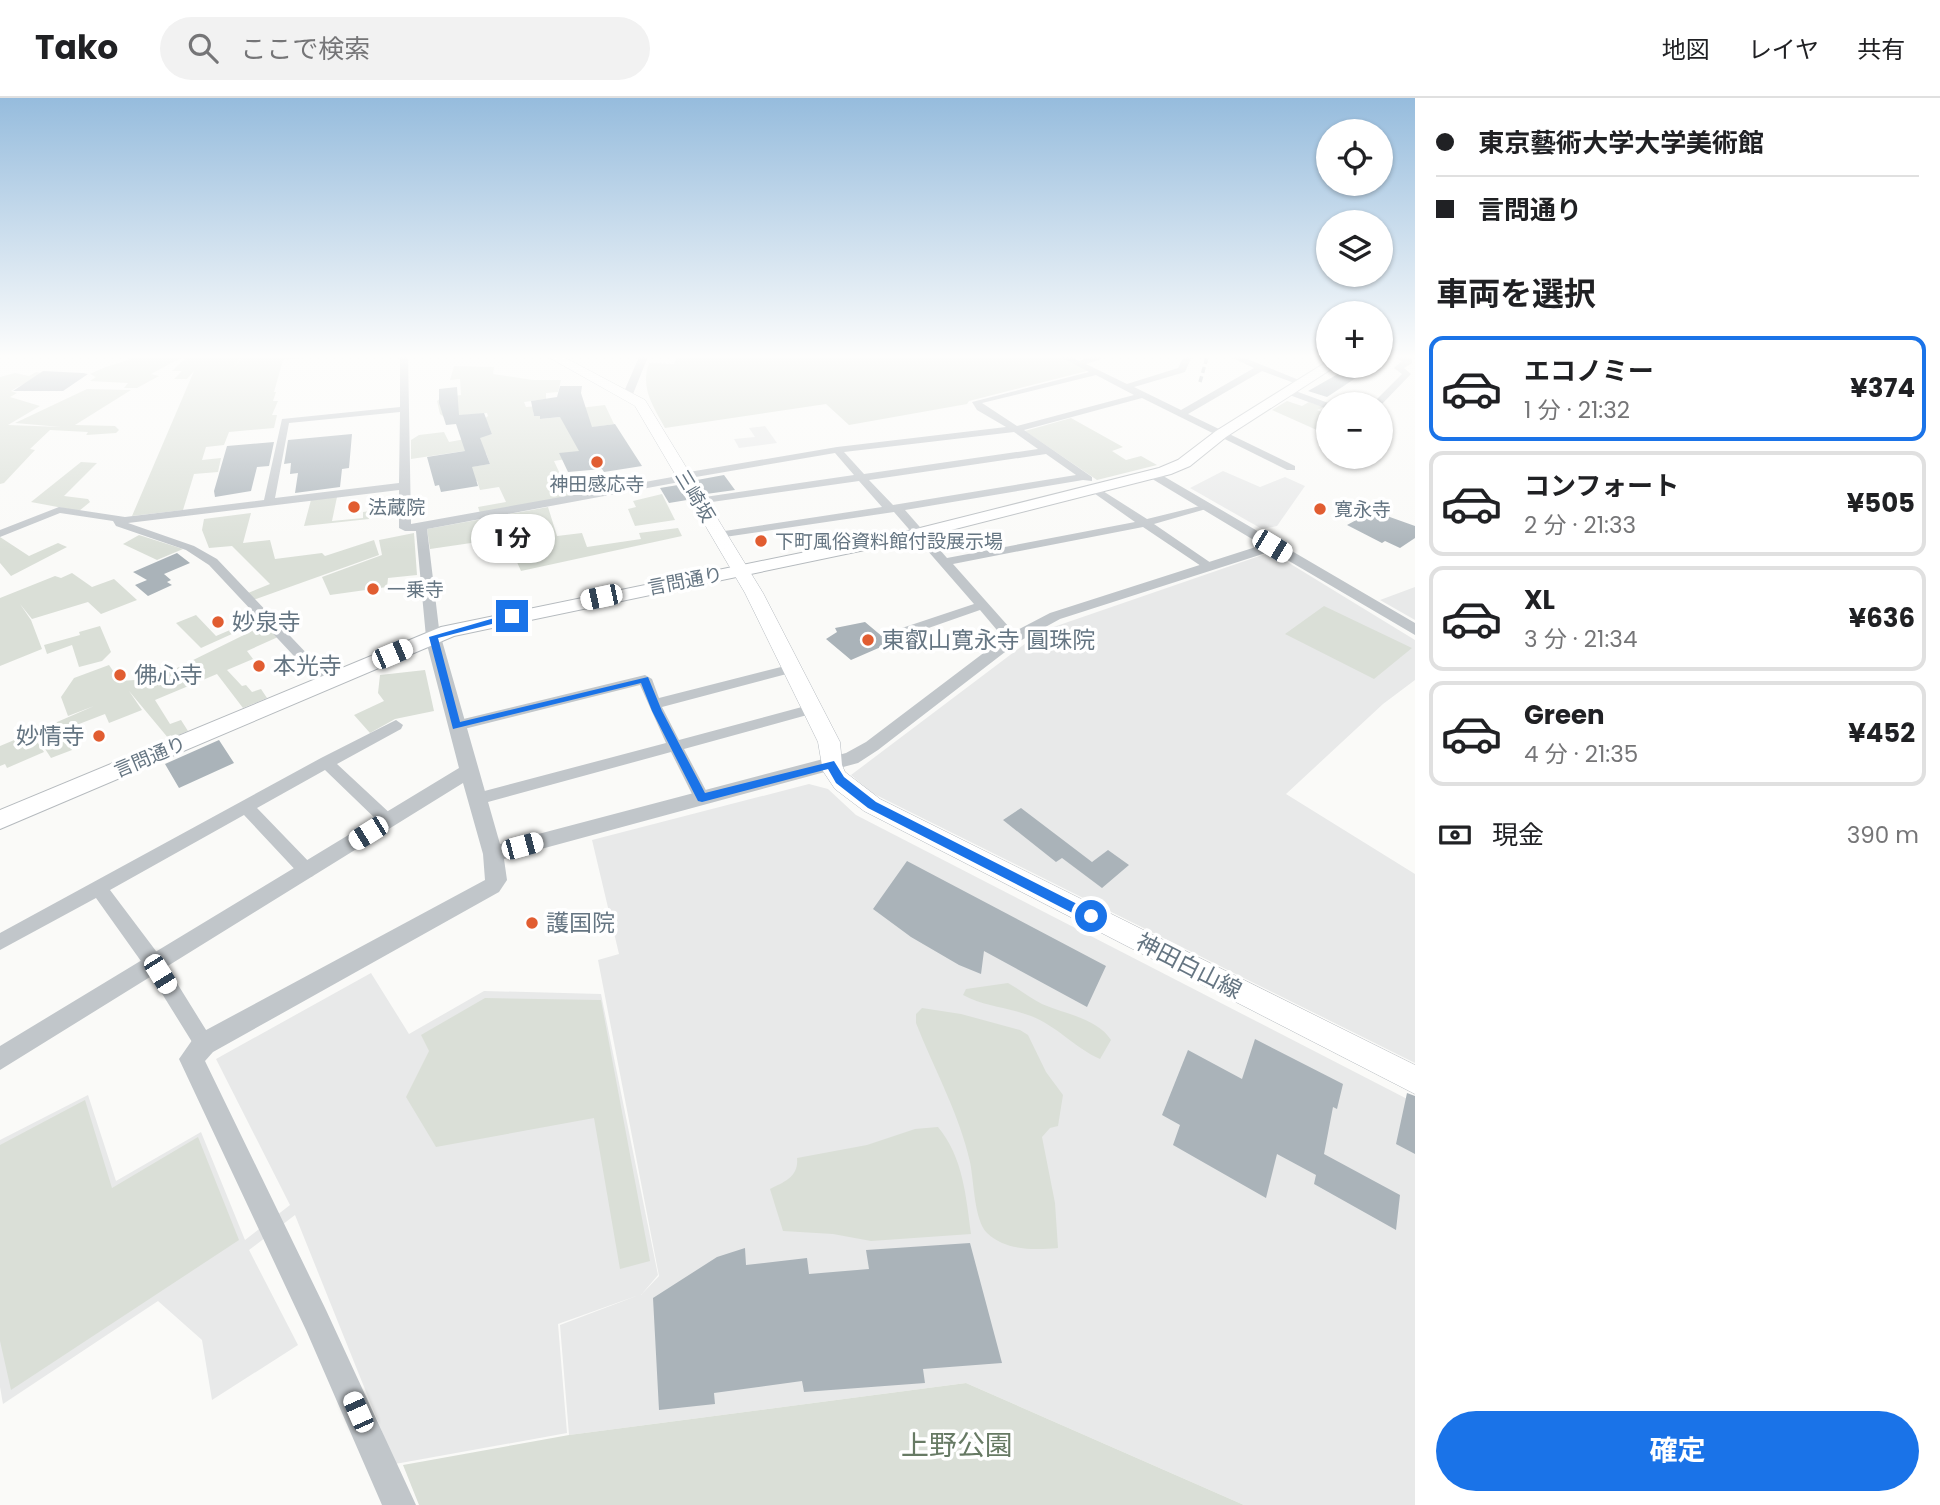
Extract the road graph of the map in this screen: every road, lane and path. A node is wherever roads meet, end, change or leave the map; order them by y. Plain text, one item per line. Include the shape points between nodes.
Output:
1 (300, 420) edge
2 (406, 420) edge
3 (649, 420) edge
4 (1000, 420) edge
5 (1052, 420) edge
6 (1192, 420) edge
7 (1243, 420) edge
8 (1016, 429) junction
9 (1221, 434) junction
10 (837, 450) junction
11 (1047, 451) junction
12 (1291, 468) dead end
13 (1153, 474) junction
14 (684, 477) junction
15 (861, 477) junction
16 (1094, 485) junction
17 (404, 486) junction
18 (698, 501) junction
19 (269, 503) junction
20 (1208, 507) junction
21 (894, 508) junction
22 (118, 521) junction
23 (1146, 523) junction
24 (421, 527) junction
25 (919, 533) junction
26 (0, 534) edge
27 (718, 535) junction
28 (1272, 546) junction
29 (945, 562) junction
30 (1207, 566) junction
31 (739, 570) junction
32 (983, 605) junction
33 (1415, 630) edge
34 (892, 636) dead end
35 (433, 637) junction
36 (1012, 639) junction
37 (793, 668) junction
38 (326, 682) junction
39 (654, 704) junction
40 (813, 709) junction
41 (396, 725) dead end
42 (456, 726) junction
43 (675, 746) junction
44 (326, 762) junction
45 (831, 764) junction
46 (469, 771) junction
47 (702, 798) junction
48 (477, 799) junction
49 (246, 807) junction
50 (0, 820) edge
51 (388, 821) junction
52 (493, 854) junction
53 (307, 871) junction
54 (99, 889) junction
55 (0, 942) edge
56 (155, 965) junction
57 (204, 1044) junction
58 (0, 1059) edge
59 (1415, 1080) edge
60 (399, 1505) edge

1 - 19 street via 285,421
2 - 17 street
3 - 14 main road, 三崎坂
4 - 8 street
5 - 8 street
6 - 9 street
7 - 9 main road, 言問通り
8 - 10 street
8 - 11 street
9 - 12 street
9 - 13 main road, 言問通り via 1184,463
10 - 14 street
10 - 15 street
11 - 15 street
11 - 16 street
13 - 16 main road, 言問通り
13 - 20 street
14 - 18 main road, 三崎坂
14 - 24 street
15 - 18 street
15 - 21 street
16 - 21 street
16 - 23 street
16 - 25 main road, 言問通り
17 - 19 street
17 - 24 street via 404,526
18 - 27 main road, 三崎坂
19 - 22 street
20 - 23 street
20 - 28 street
21 - 25 street
21 - 27 street
22 - 26 street via 59,510
22 - 38 street via 190,548 213,562
23 - 29 street
23 - 30 street
24 - 35 street
25 - 29 street
25 - 31 main road, 言問通り
27 - 31 main road, 三崎坂
28 - 30 street
28 - 33 street
29 - 32 street
30 - 36 street via 1055,616
31 - 35 main road, 言問通り via 512,616
31 - 37 main road, 神田白山線
32 - 34 street
32 - 36 street
35 - 38 main road, 言問通り
35 - 42 street
36 - 45 street via 872,746
37 - 39 street
37 - 40 main road, 神田白山線
38 - 50 main road, 言問通り
39 - 42 street via 645,679
39 - 43 street
40 - 43 street
40 - 45 main road, 神田白山線 via 833,750
41 - 44 street
42 - 46 street
43 - 47 street
43 - 48 street
44 - 49 street
44 - 51 street
45 - 47 street
45 - 59 main road, 神田白山線 via 840,780 872,805
46 - 48 street
46 - 51 street
47 - 52 street
48 - 52 street
49 - 53 street
49 - 54 street
51 - 53 street
52 - 57 street via 498,874 492,886
53 - 56 street
54 - 55 street
54 - 56 street
56 - 57 street
56 - 58 street
57 - 60 street via 191,1059 193,1066

